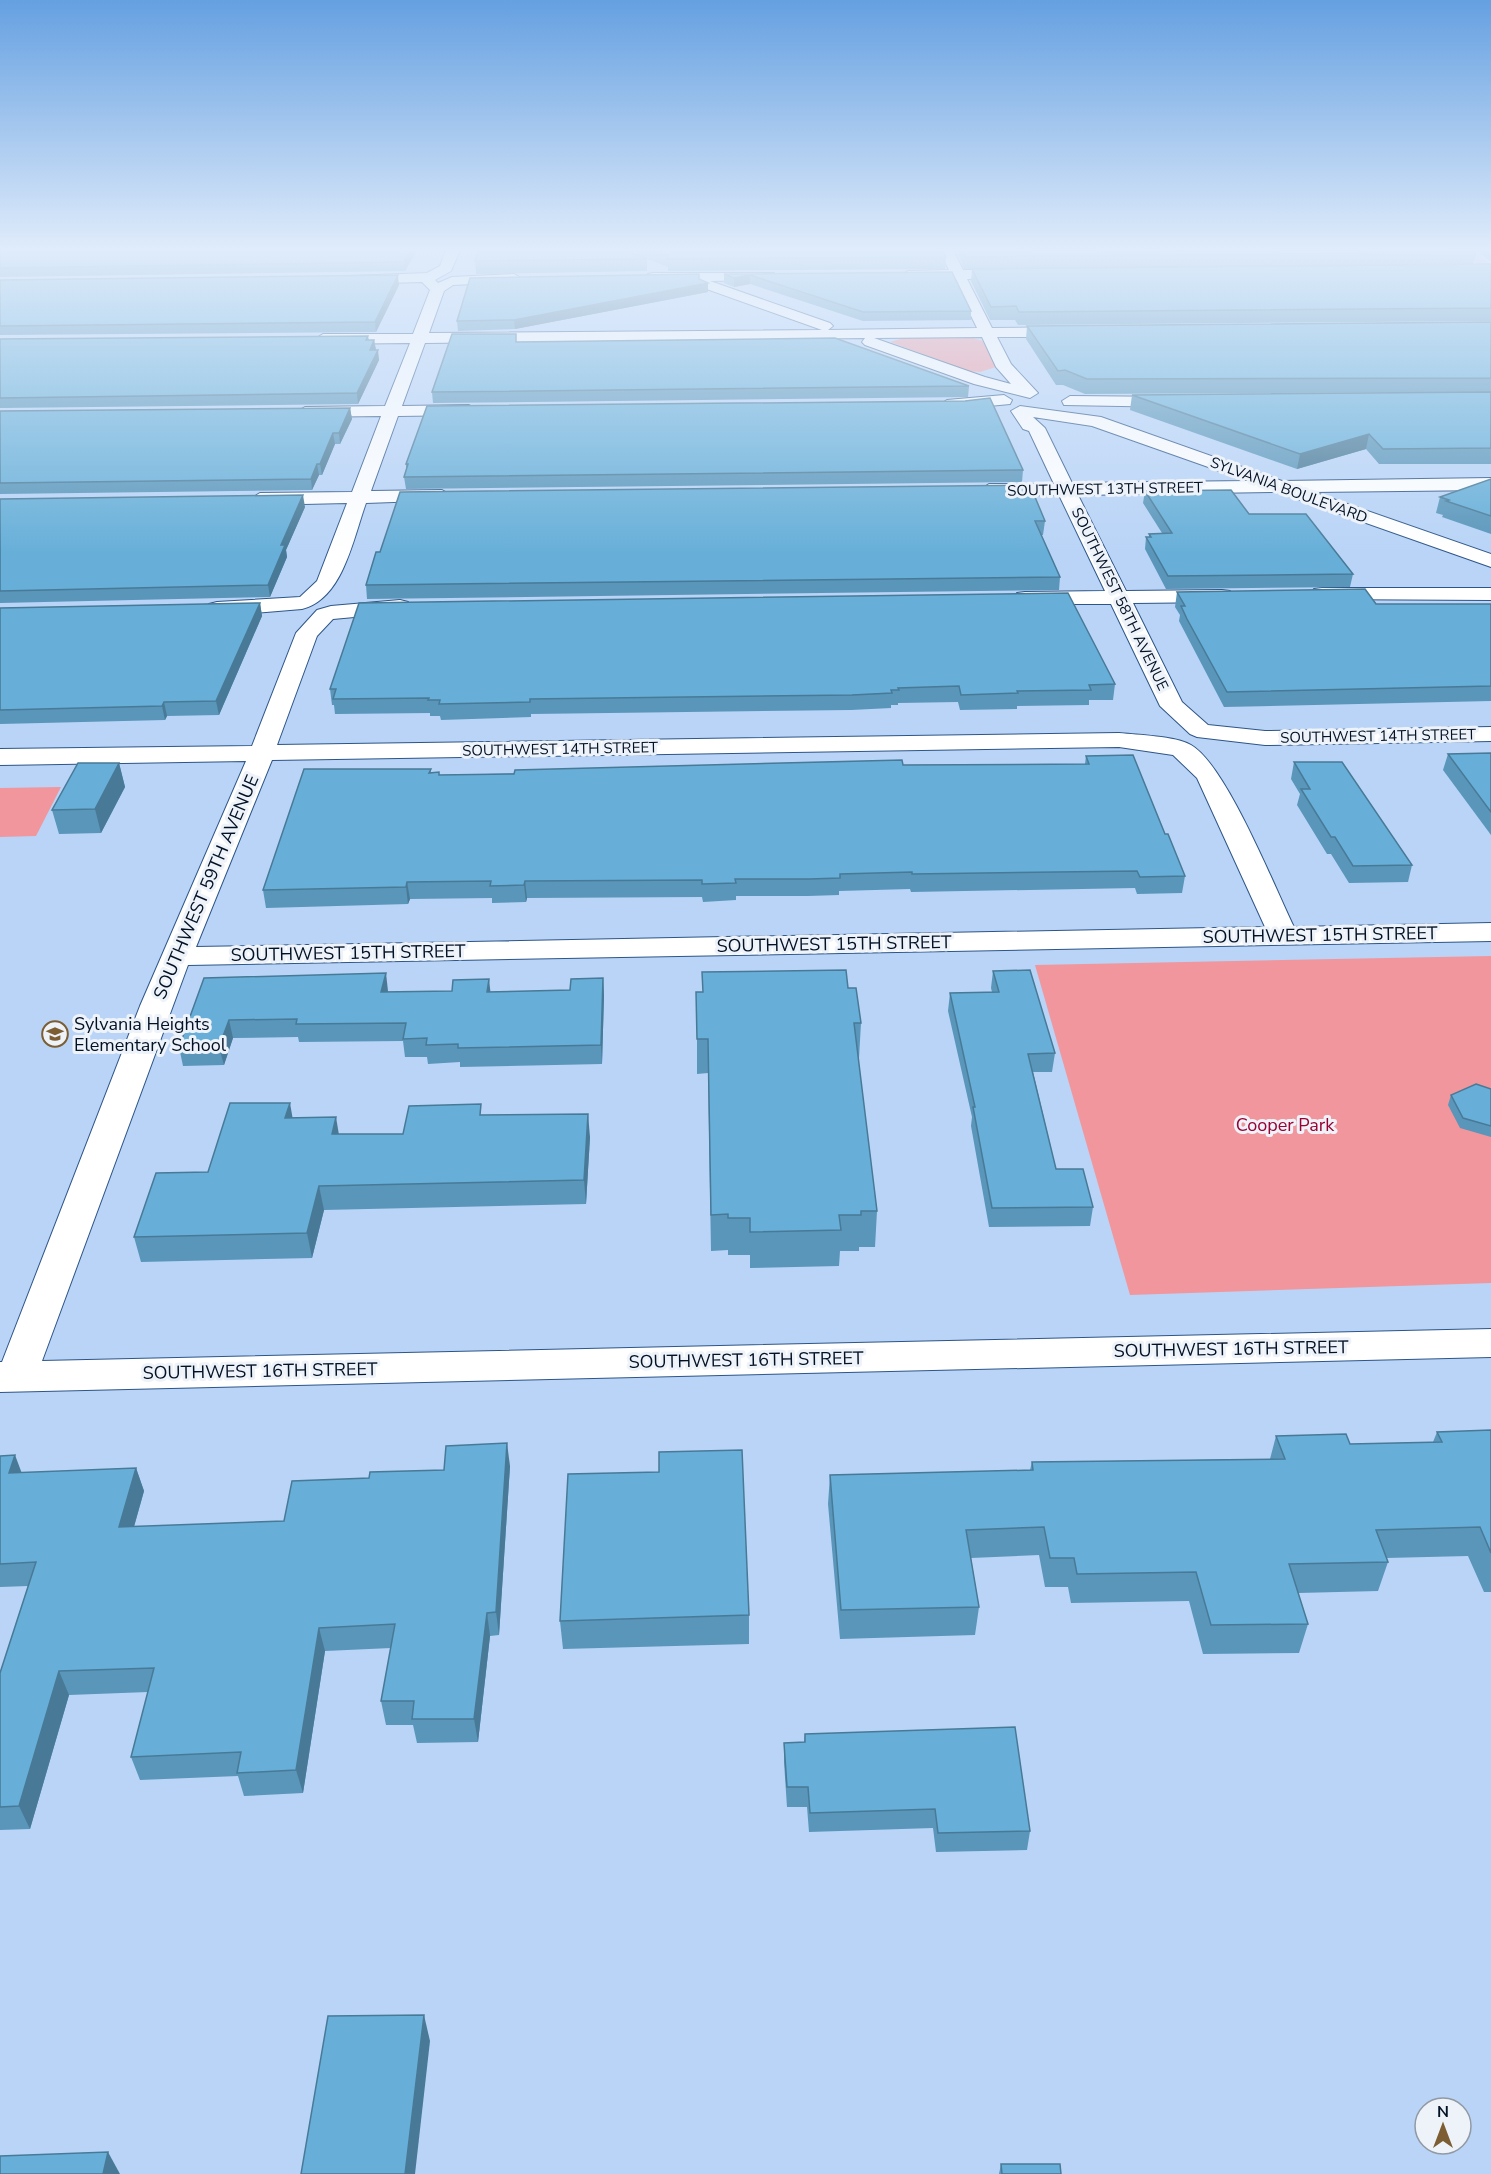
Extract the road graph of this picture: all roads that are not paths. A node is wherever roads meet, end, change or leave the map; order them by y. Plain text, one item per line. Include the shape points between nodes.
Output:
1 (414, 351) edge
2 (897, 351) edge
3 (996, 351) edge
4 (1004, 367) junction
5 (961, 374) junction
6 (984, 384) junction
7 (1195, 402) edge
8 (934, 405) edge
9 (964, 405) junction
10 (1020, 407) junction
11 (486, 410) edge
12 (392, 411) junction
13 (285, 412) edge
14 (1098, 416) junction
15 (1491, 484) edge
16 (1282, 487) junction
17 (1065, 489) junction
18 (970, 490) edge
19 (456, 496) edge
20 (358, 498) junction
21 (245, 499) edge
22 (1488, 562) edge
23 (1484, 590) edge
24 (1296, 595) edge
25 (1238, 596) edge
26 (1119, 597) junction
27 (1007, 599) edge
28 (330, 603) junction
29 (421, 607) edge
30 (200, 609) edge
31 (303, 613) junction
32 (1173, 733) junction
33 (1491, 734) edge
34 (1208, 746) junction
35 (262, 753) junction
36 (0, 757) edge
37 (1491, 932) edge
38 (1284, 936) junction
39 (177, 956) junction
40 (1491, 1343) edge
41 (8, 1376) edge

1 - 12 street, SOUTHWEST 59TH AVENUE
2 - 5 street
3 - 4 street, SOUTHWEST 58TH AVENUE
4 - 5 street via 992,373
4 - 10 street, SOUTHWEST 58TH AVENUE via 1019,385
5 - 6 street
6 - 9 street via 984,397
6 - 10 street
6 - 10 street
7 - 14 street via 1139,403
8 - 9 street
9 - 10 street
10 - 14 street via 1059,421
10 - 14 street, SYLVANIA BOULEVARD via 1045,411 1054,403
10 - 17 street, SOUTHWEST 58TH AVENUE
11 - 12 street
12 - 13 street
12 - 20 street, SOUTHWEST 59TH AVENUE
14 - 16 street, SYLVANIA BOULEVARD
15 - 16 street, SOUTHWEST 13TH STREET
16 - 17 street, SOUTHWEST 13TH STREET
16 - 22 street, SYLVANIA BOULEVARD
17 - 18 street, SOUTHWEST 13TH STREET
17 - 26 street, SOUTHWEST 58TH AVENUE
19 - 20 street
20 - 21 street
20 - 28 street, SOUTHWEST 59TH AVENUE
23 - 24 street
25 - 26 street
26 - 27 street
26 - 32 street, SOUTHWEST 58TH AVENUE
28 - 29 street
28 - 31 street
28 - 31 street, SOUTHWEST 59TH AVENUE via 316,627
30 - 31 street via 254,608
31 - 35 street, SOUTHWEST 59TH AVENUE
32 - 34 street, SOUTHWEST 58TH AVENUE
32 - 34 street, SOUTHWEST 14TH STREET
32 - 35 street, SOUTHWEST 14TH STREET via 1119,740
33 - 34 street, SOUTHWEST 14TH STREET via 1265,738
34 - 38 street, SOUTHWEST 58TH AVENUE
35 - 36 street, SOUTHWEST 14TH STREET
35 - 39 street, SOUTHWEST 59TH AVENUE
37 - 38 street, SOUTHWEST 15TH STREET
38 - 39 street, SOUTHWEST 15TH STREET
39 - 41 street, SOUTHWEST 59TH AVENUE
40 - 41 street, SOUTHWEST 16TH STREET

